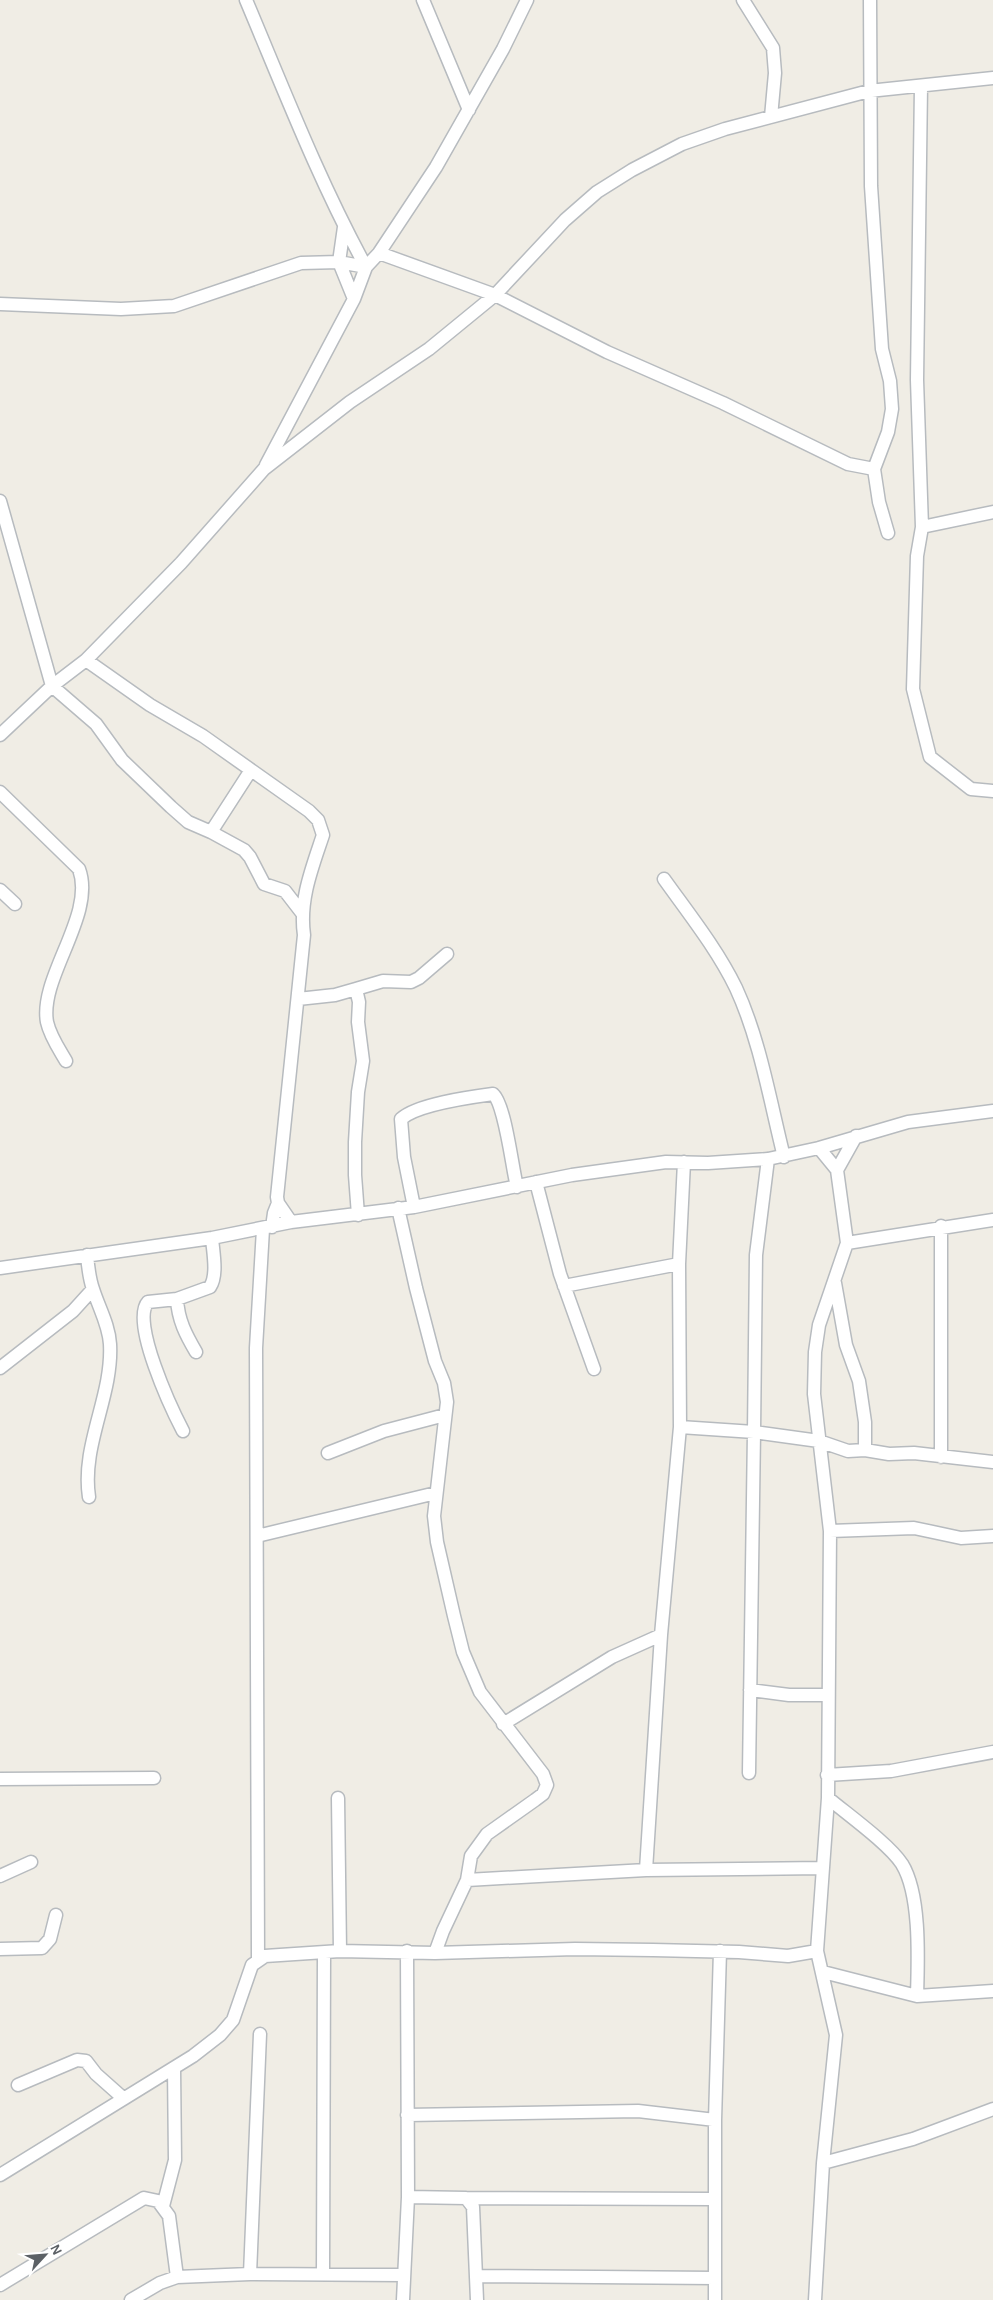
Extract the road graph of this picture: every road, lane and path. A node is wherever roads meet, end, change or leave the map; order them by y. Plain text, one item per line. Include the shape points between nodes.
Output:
1 (246, 0) edge
2 (423, 0) edge
3 (527, 0) edge
4 (743, 0) edge
5 (870, 0) edge
6 (993, 78) edge
7 (921, 86) junction
8 (869, 90) junction
9 (469, 110) junction
10 (771, 117) junction
11 (344, 227) junction
12 (379, 253) junction
13 (340, 262) junction
14 (366, 267) junction
15 (495, 295) junction
16 (354, 299) junction
17 (0, 304) edge
18 (874, 468) junction
19 (264, 469) junction
20 (0, 500) edge
21 (993, 512) edge
22 (922, 527) junction
23 (888, 533) dead end
24 (86, 660) junction
25 (52, 686) junction
26 (0, 735) edge
27 (251, 770) junction
28 (993, 791) edge
29 (0, 792) edge
30 (211, 832) junction
31 (664, 880) dead end
32 (0, 890) edge
33 (15, 904) dead end
34 (302, 913) junction
35 (447, 954) dead end
36 (356, 988) junction
37 (298, 999) junction
38 (66, 1061) dead end
39 (993, 1111) edge
40 (856, 1136) junction
41 (819, 1148) junction
42 (784, 1157) junction
43 (768, 1159) junction
44 (684, 1162) junction
45 (837, 1170) junction
46 (536, 1182) junction
47 (516, 1187) junction
48 (278, 1203) junction
49 (414, 1207) junction
50 (398, 1208) junction
51 (358, 1215) junction
52 (993, 1220) edge
53 (291, 1222) junction
54 (941, 1226) junction
55 (268, 1228) junction
56 (212, 1238) junction
57 (847, 1243) junction
58 (87, 1255) junction
59 (679, 1264) junction
60 (0, 1268) edge
61 (835, 1281) junction
62 (564, 1286) junction
63 (93, 1289) junction
64 (177, 1299) junction
65 (196, 1352) dead end
66 (0, 1368) edge
67 (594, 1368) dead end
68 (445, 1414) junction
69 (680, 1427) junction
70 (183, 1431) dead end
71 (754, 1432) junction
72 (819, 1441) junction
73 (865, 1450) junction
74 (328, 1453) dead end
75 (941, 1457) junction
76 (993, 1462) edge
77 (436, 1493) junction
78 (89, 1497) dead end
79 (830, 1530) junction
80 (258, 1536) junction
81 (993, 1536) edge
82 (661, 1635) junction
83 (750, 1690) junction
84 (828, 1695) junction
85 (503, 1724) junction
86 (993, 1752) edge
87 (749, 1773) dead end
88 (827, 1775) junction
89 (154, 1778) dead end
90 (0, 1780) edge
91 (338, 1798) dead end
92 (828, 1798) junction
93 (31, 1862) dead end
94 (823, 1868) junction
95 (646, 1870) junction
96 (0, 1876) edge
97 (467, 1880) junction
98 (56, 1915) dead end
99 (0, 1949) edge
100 (340, 1950) junction
101 (407, 1951) junction
102 (817, 1951) junction
103 (324, 1952) junction
104 (720, 1952) junction
105 (435, 1953) junction
106 (258, 1959) junction
107 (823, 1972) junction
108 (993, 1991) edge
109 (917, 1996) junction
110 (260, 2034) dead end
111 (174, 2068) junction
112 (18, 2084) dead end
113 (123, 2098) junction
114 (993, 2109) edge
115 (407, 2115) junction
116 (715, 2120) junction
117 (824, 2163) junction
118 (0, 2175) edge
119 (408, 2197) junction
120 (466, 2198) junction
121 (714, 2199) junction
122 (163, 2206) junction
123 (250, 2274) junction
124 (323, 2274) junction
125 (404, 2275) junction
126 (476, 2276) junction
127 (177, 2277) junction
128 (715, 2278) junction
129 (0, 2285) edge
130 (131, 2300) edge
131 (404, 2300) edge
132 (477, 2300) edge
133 (715, 2300) edge
134 (815, 2300) edge

1 - 11 street
2 - 9 street
3 - 9 street
4 - 10 street via 773,48 775,74
5 - 8 street
6 - 7 street
7 - 8 street
7 - 22 street via 917,380
8 - 10 street
8 - 18 street via 877,282 882,349 890,381 892,409 888,432
9 - 12 street
10 - 15 street via 682,144 597,192 565,220
11 - 13 street
11 - 14 street
12 - 14 street
12 - 15 street
13 - 14 street
13 - 16 street
13 - 17 street via 301,263 174,306 122,309
14 - 16 street
15 - 18 street via 607,352 723,403 848,464
15 - 19 street via 428,349 350,402
16 - 19 street
18 - 23 street
19 - 24 street via 181,564
20 - 25 street
21 - 22 street
22 - 28 street via 917,556 913,689 930,757 971,789
24 - 25 street
24 - 27 street via 150,706 203,736
25 - 26 street
25 - 30 street via 96,724 122,760 171,807 188,822
27 - 30 street
27 - 34 street via 309,811 322,828 323,835 310,871
29 - 38 street via 80,869 84,882 47,1010 47,1023
30 - 34 street via 244,850 264,884 285,891
31 - 42 street via 736,987 750,1022
32 - 33 street
34 - 37 street via 304,935
35 - 36 street via 412,982 383,981
36 - 37 street via 334,995
36 - 51 street via 363,1062 355,1142
37 - 48 street
39 - 40 street via 908,1122
40 - 41 street
40 - 45 street
41 - 42 street
41 - 45 street
42 - 43 street
43 - 44 street
43 - 71 street via 756,1254
44 - 46 street
44 - 59 street
45 - 57 street
46 - 47 street
46 - 62 street
47 - 49 street
47 - 49 street via 498,1098 493,1094 471,1096 417,1109 401,1119 404,1157
48 - 53 street
48 - 55 street
49 - 50 street
50 - 51 street
50 - 68 street via 435,1361 444,1383
51 - 53 street
52 - 54 street
53 - 55 street
54 - 57 street
54 - 75 street
55 - 56 street
55 - 80 street via 256,1348
56 - 58 street
56 - 64 street via 212,1283 203,1291
57 - 61 street
58 - 60 street
58 - 63 street
59 - 62 street
59 - 69 street
61 - 72 street via 819,1325 815,1352 814,1394
61 - 73 street via 846,1345 859,1381
62 - 67 street
63 - 66 street via 73,1311
63 - 78 street via 107,1326 110,1345 107,1386 88,1471
64 - 65 street via 182,1326
64 - 70 street via 148,1302 144,1307 144,1322 158,1378
68 - 74 street via 384,1431
68 - 77 street
69 - 71 street
69 - 82 street
71 - 72 street
71 - 83 street
72 - 73 street via 848,1451
72 - 79 street
73 - 75 street
75 - 76 street
77 - 80 street
77 - 85 street via 437,1542 463,1652 480,1692
79 - 81 street via 914,1528 960,1538
79 - 84 street
80 - 106 street
82 - 85 street via 612,1657
82 - 95 street
83 - 84 street
83 - 87 street
84 - 88 street
85 - 97 street via 543,1774 548,1785 539,1797 487,1834 471,1856
86 - 88 street via 891,1771
88 - 92 street
89 - 90 street
91 - 100 street
92 - 94 street
92 - 109 street via 890,1851 908,1876 914,1897
93 - 96 street
94 - 95 street
94 - 102 street
95 - 97 street
97 - 105 street
98 - 99 street via 50,1939 42,1948
100 - 101 street
100 - 103 street
101 - 105 street
101 - 115 street
102 - 104 street via 788,1956
102 - 107 street
103 - 106 street
103 - 124 street
104 - 105 street via 575,1949
104 - 116 street
106 - 111 street via 252,1965 233,2020 220,2036
107 - 109 street
107 - 117 street via 836,2035
108 - 109 street
110 - 123 street
111 - 113 street
111 - 122 street via 175,2160
112 - 113 street via 77,2060 86,2061
113 - 118 street
114 - 117 street via 913,2139
115 - 116 street via 638,2111
115 - 119 street
116 - 121 street
117 - 134 street
119 - 120 street
119 - 125 street
120 - 121 street
120 - 126 street via 473,2207
121 - 128 street
122 - 127 street via 169,2216
122 - 129 street via 144,2198
123 - 124 street
123 - 127 street
124 - 125 street
125 - 131 street
126 - 128 street
126 - 132 street
127 - 130 street
128 - 133 street

